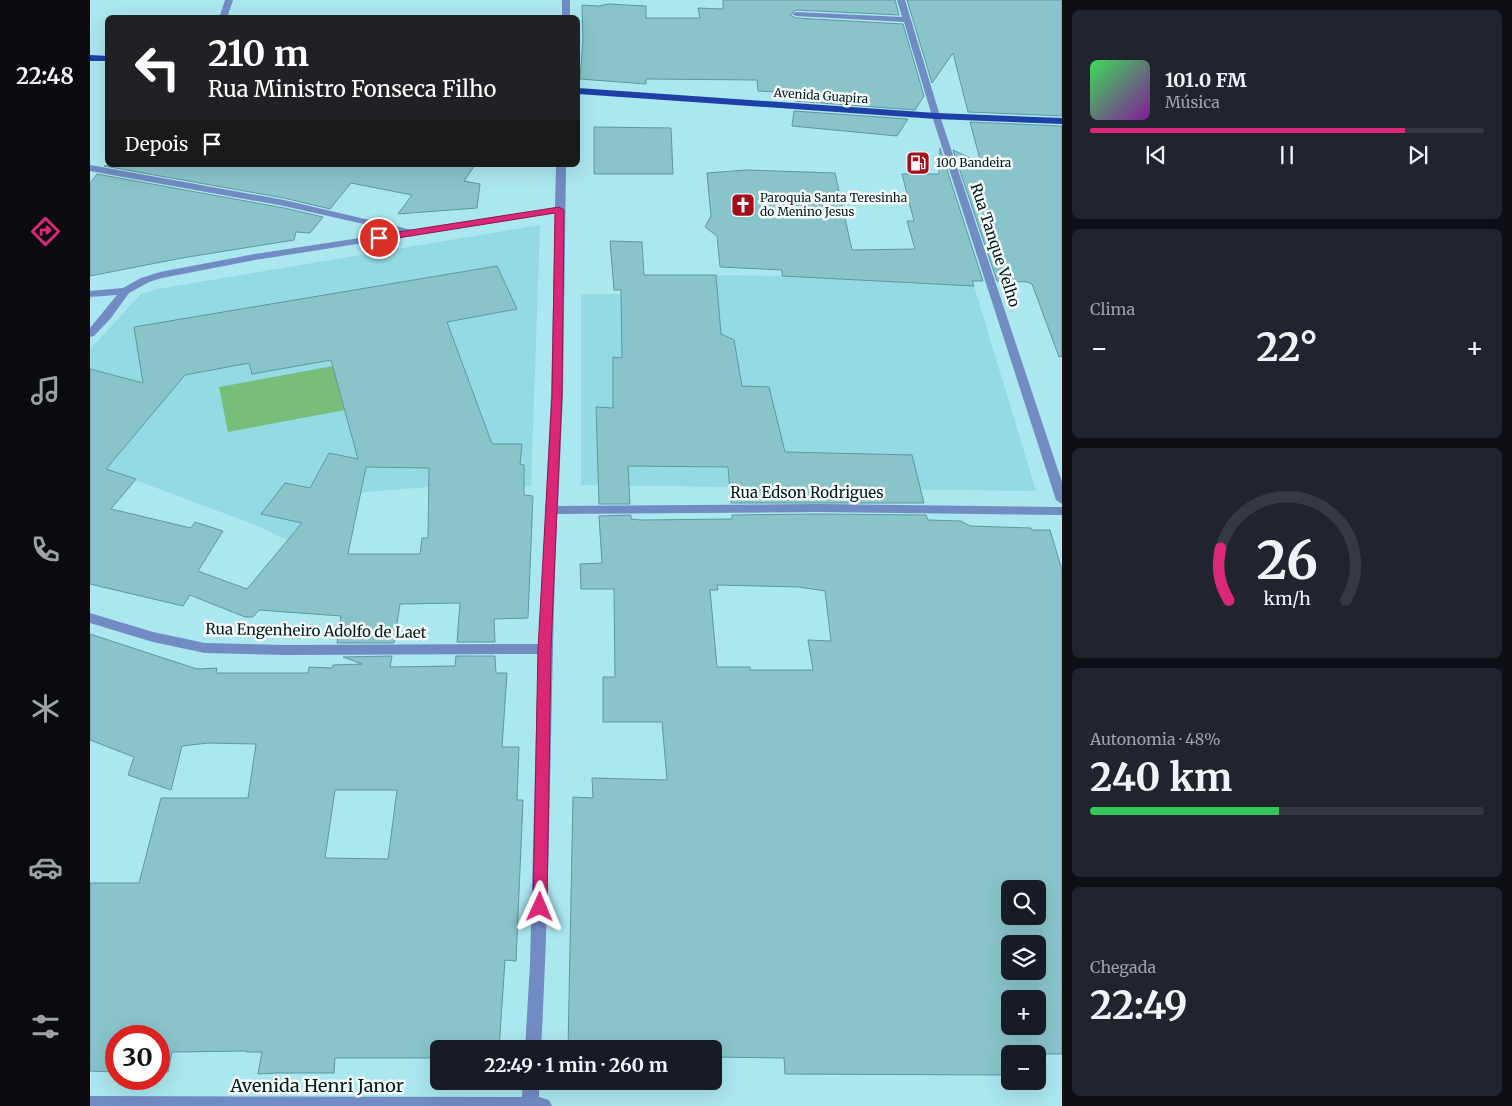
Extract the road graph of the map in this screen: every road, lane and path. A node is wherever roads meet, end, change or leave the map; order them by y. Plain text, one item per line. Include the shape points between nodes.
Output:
1 (229, 0) edge
2 (566, 0) edge
3 (901, 0) edge
4 (796, 14) dead end
5 (224, 15) edge
6 (566, 15) edge
7 (907, 20) junction
8 (90, 58) edge
9 (105, 59) edge
10 (580, 91) edge
11 (936, 116) junction
12 (1062, 121) edge
13 (561, 167) edge
14 (90, 168) edge
15 (559, 210) junction
16 (415, 233) junction
17 (125, 291) junction
18 (90, 294) edge
19 (90, 334) edge
20 (1062, 500) edge
21 (553, 510) junction
22 (1062, 511) edge
23 (90, 618) edge
24 (544, 649) junction
25 (534, 1040) edge
26 (531, 1090) edge
27 (90, 1105) edge
28 (530, 1106) edge
29 (543, 1106) edge

1 - 5 street
2 - 6 street
3 - 7 street, Rua Tanque Velho
4 - 7 street
7 - 11 street, Rua Tanque Velho
8 - 9 main road
10 - 11 main road, Avenida Guapira
11 - 12 main road, Avenida Guapira
11 - 20 street, Rua Tanque Velho
13 - 15 street
14 - 16 street via 284,203
15 - 16 street
15 - 21 street
16 - 17 street via 179,271 145,280
17 - 18 street
17 - 19 street
21 - 22 street, Rua Edson Rodrigues via 819,508
21 - 24 street
23 - 24 street, Rua Engenheiro Adolfo de Laet via 152,637 205,648
24 - 25 street
26 - 28 street
27 - 28 street, Avenida Henri Janor
28 - 29 street, Avenida Henri Janor

